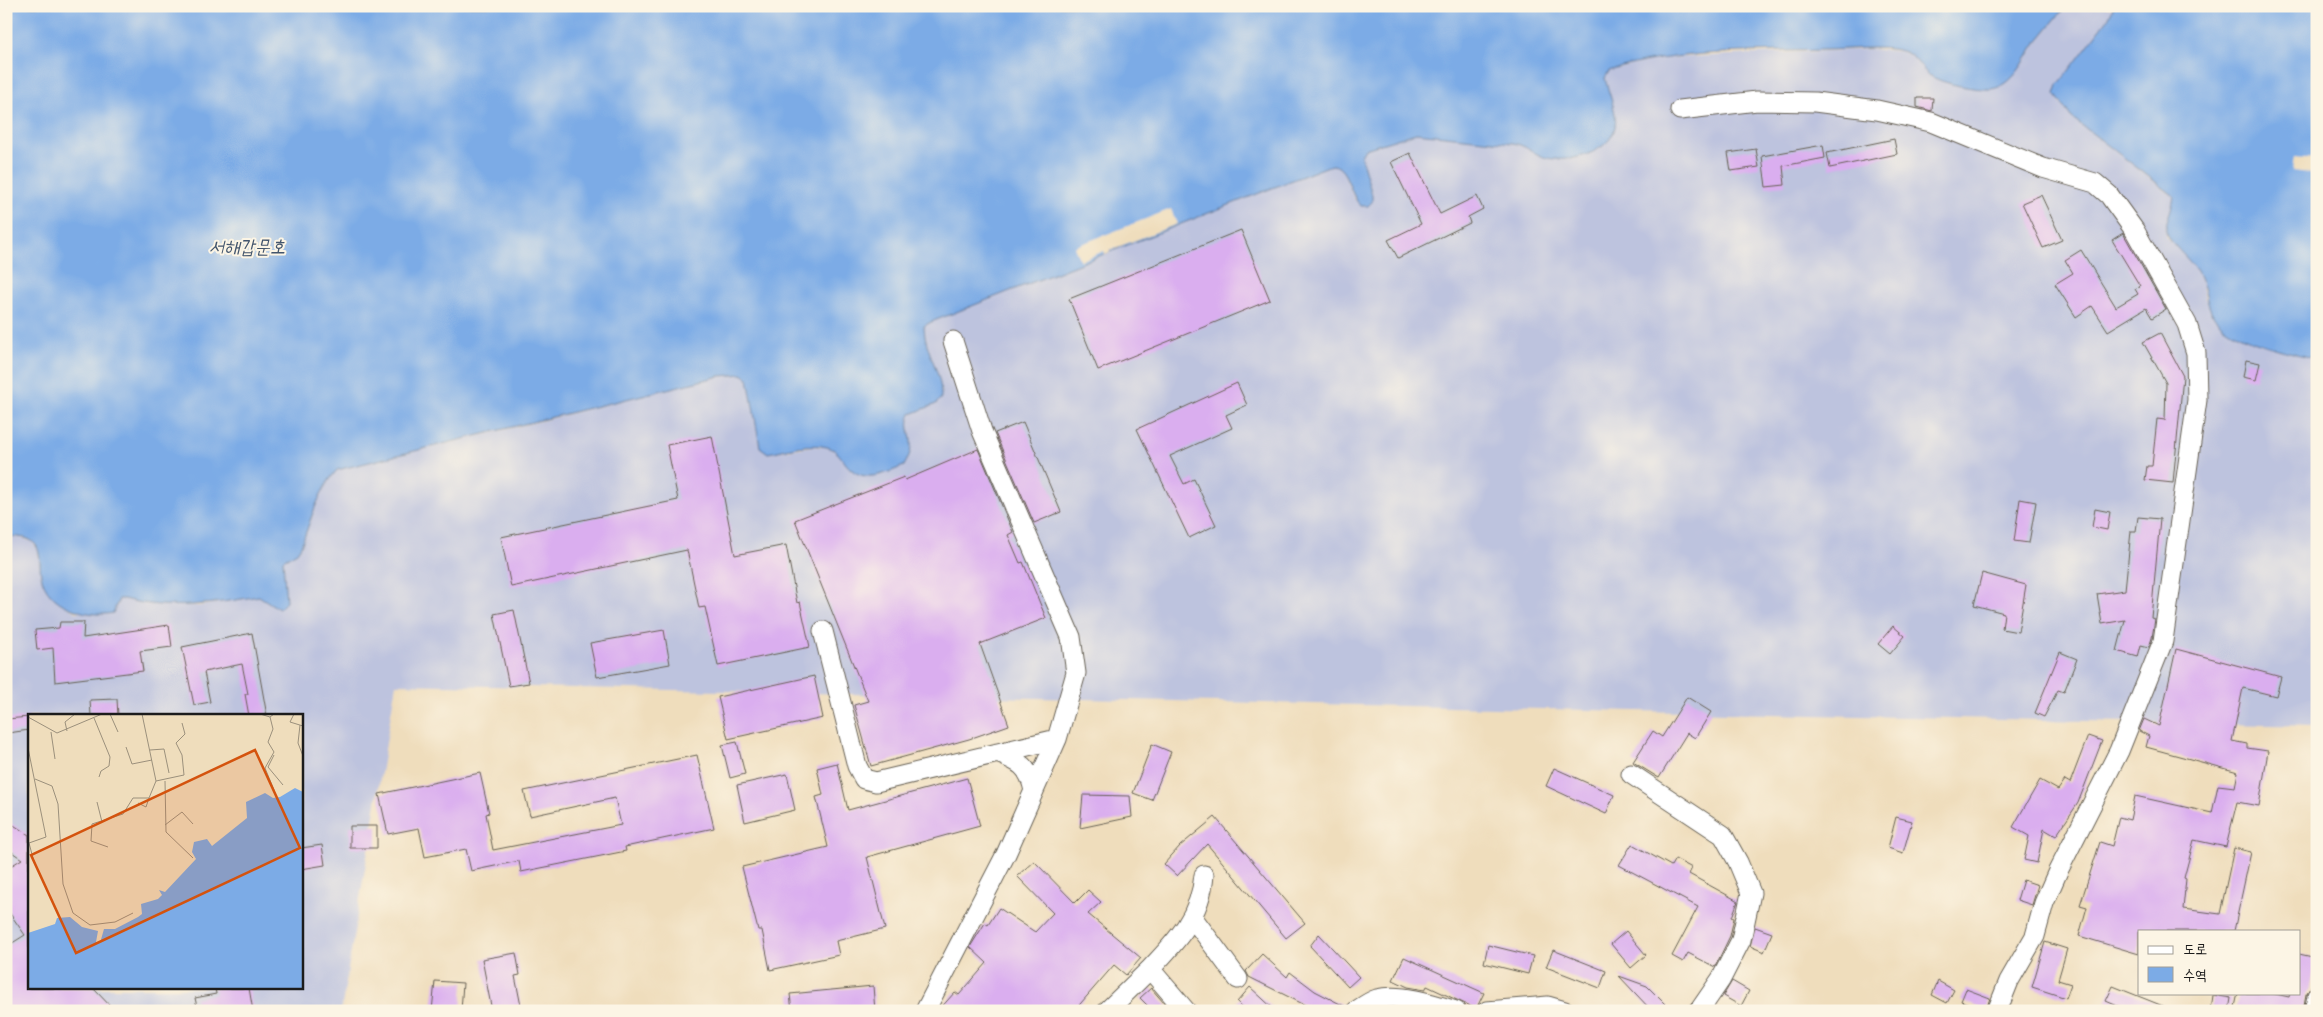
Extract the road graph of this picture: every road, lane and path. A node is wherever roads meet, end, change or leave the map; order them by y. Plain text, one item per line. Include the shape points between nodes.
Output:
1 (1680, 110) dead end
2 (953, 341) dead end
3 (823, 631) dead end
4 (1057, 739) junction
5 (997, 752) junction
6 (1631, 774) dead end
7 (1034, 791) junction
8 (1204, 875) dead end
9 (1193, 918) junction
10 (1150, 969) junction
11 (1238, 979) dead end
12 (2317, 996) edge
13 (925, 1011) edge
14 (1107, 1011) edge
15 (1186, 1011) edge
16 (1356, 1011) edge
17 (1456, 1011) edge
18 (1487, 1011) edge
19 (1564, 1011) edge
20 (1699, 1011) edge
21 (1997, 1011) edge
22 (2314, 1011) edge

1 - 21 street via 1815,102 1877,110 1931,122 2043,168 2095,183 2110,195 2135,231 2187,324 2196,353 2197,400 2163,641 2119,751 2058,871 2044,903 2035,936 2009,981
2 - 4 street via 982,431 1071,636 1076,673
3 - 5 street via 857,766 864,779 876,782
4 - 5 street
4 - 7 street
5 - 7 street via 1019,761 1031,775
6 - 20 street via 1722,835 1751,893 1741,940 1721,979
7 - 13 street via 978,910
8 - 9 street via 1200,904
9 - 10 street via 1171,948
9 - 11 street
10 - 14 street
10 - 15 street
12 - 22 street
16 - 17 street via 1377,999 1398,999 1421,1000
18 - 19 street via 1548,1006

